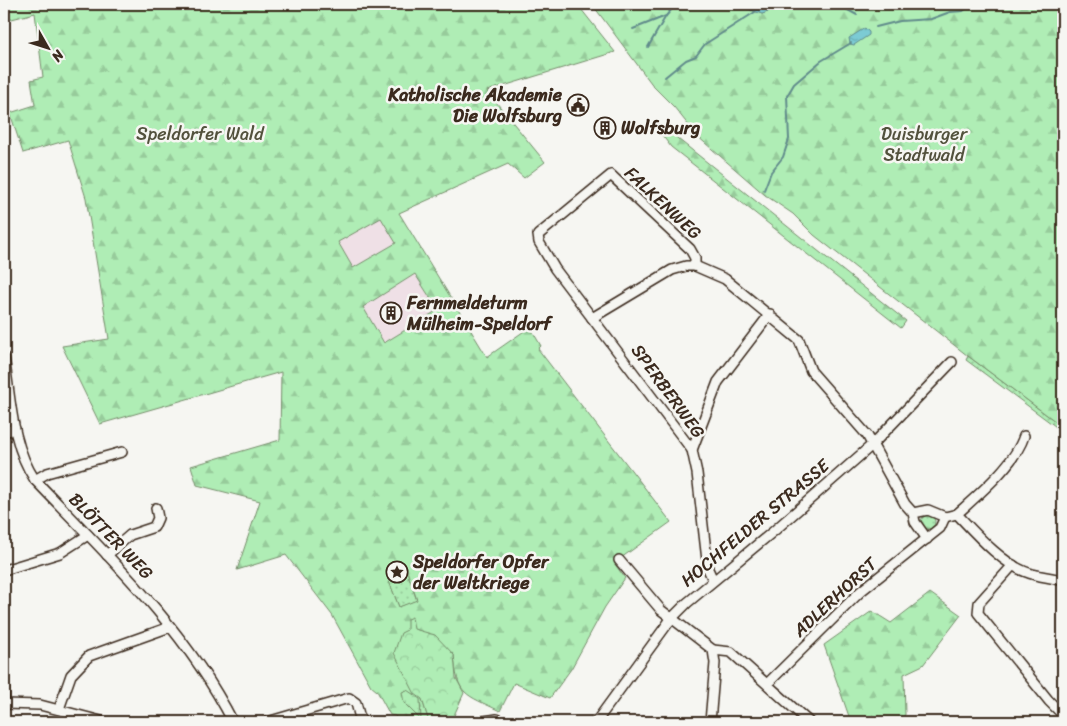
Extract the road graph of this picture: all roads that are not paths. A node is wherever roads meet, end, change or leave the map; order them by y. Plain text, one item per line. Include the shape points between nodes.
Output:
1 (695, 266) junction
2 (770, 314) junction
3 (592, 318) junction
4 (4, 357) edge
5 (952, 362) dead end
6 (15, 429) junction
7 (4, 432) edge
8 (1024, 436) dead end
9 (872, 445) junction
10 (692, 450) junction
11 (122, 452) dead end
12 (35, 480) junction
13 (156, 508) dead end
14 (913, 513) junction
15 (956, 514) junction
16 (945, 517) junction
17 (88, 535) junction
18 (927, 538) junction
19 (107, 555) junction
20 (620, 560) dead end
21 (1013, 565) junction
22 (4, 570) edge
23 (713, 580) junction
24 (1063, 580) edge
25 (672, 619) junction
26 (170, 627) junction
27 (713, 650) junction
28 (4, 674) edge
29 (768, 684) junction
30 (4, 703) edge
31 (59, 709) junction
32 (1063, 715) edge
33 (105, 722) edge
34 (233, 722) edge
35 (267, 722) edge
36 (361, 722) edge
37 (480, 722) edge
38 (504, 722) edge
39 (596, 722) edge
40 (710, 722) edge
41 (809, 722) edge

1 - 2 street via 725,279
1 - 3 street via 672,270
1 - 3 street, FALKENWEG via 690,249 611,175 538,235 555,269
2 - 9 street via 799,340 811,371 867,435
2 - 10 street via 718,382
3 - 10 street, SPERBERWEG
4 - 6 street, BLÖTTER WEG
5 - 9 street, HOCHFELDER STRASSE
6 - 7 street
6 - 12 street, BLÖTTER WEG via 22,458
8 - 15 street via 1021,446 998,473
9 - 14 street
9 - 23 street, HOCHFELDER STRASSE
10 - 23 street, SPERBERWEG via 708,569
11 - 12 street via 47,473
12 - 17 street, BLÖTTER WEG
13 - 19 street via 158,518 154,527 130,535
14 - 16 street via 928,510
14 - 18 street via 915,522
15 - 16 street
15 - 21 street
16 - 18 street, ADLERHORST via 940,528
17 - 19 street, BLÖTTER WEG
17 - 22 street via 60,553
18 - 29 street, ADLERHORST via 861,591
19 - 26 street, BLÖTTER WEG
20 - 25 street
21 - 24 street via 1028,573
21 - 32 street via 977,609 980,617
23 - 25 street, HOCHFELDER STRASSE
25 - 27 street
25 - 39 street, HOCHFELDER STRASSE
26 - 31 street via 89,656 71,675
26 - 34 street, BLÖTTER WEG
27 - 29 street via 732,652
27 - 40 street via 715,663
28 - 30 street
29 - 41 street
30 - 31 street
31 - 33 street
35 - 36 street via 349,698 356,703
37 - 38 street via 498,719

